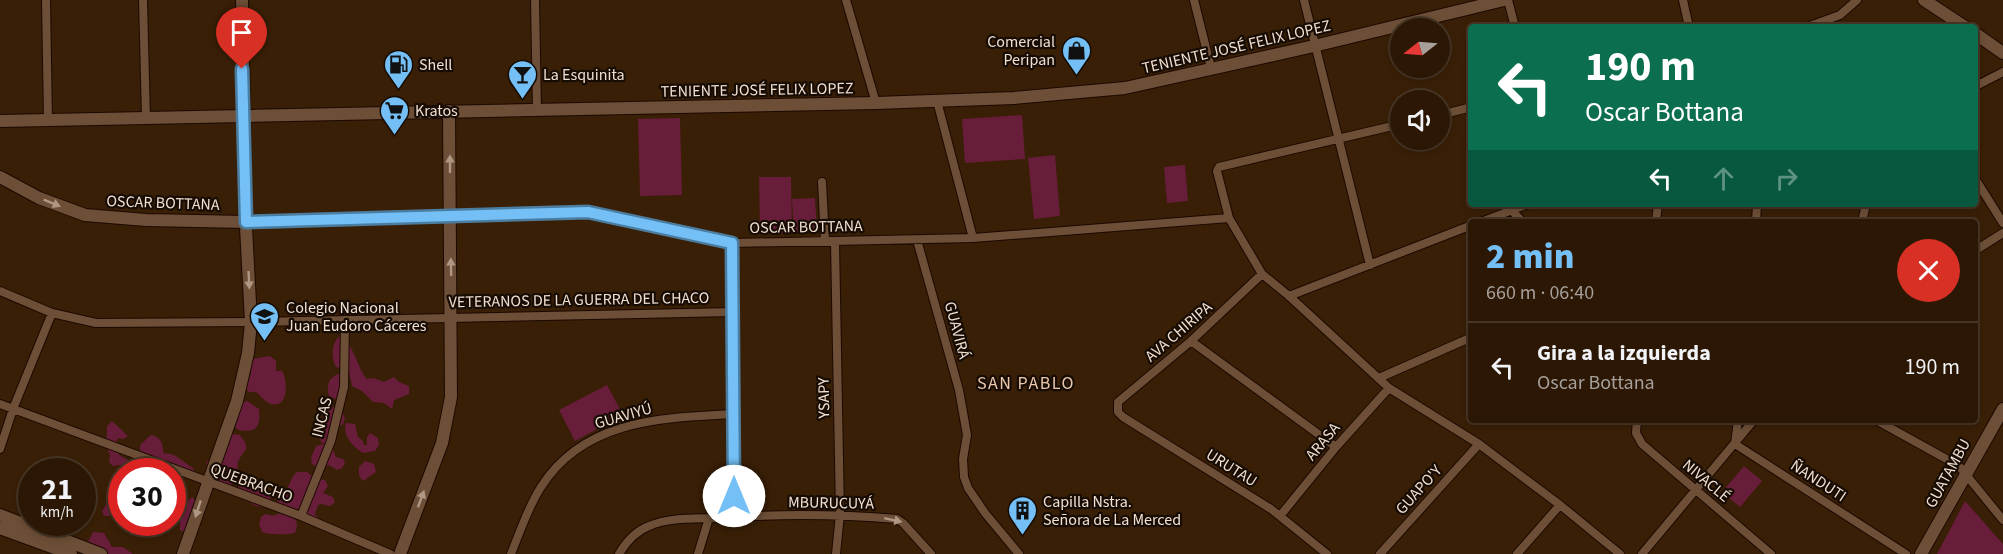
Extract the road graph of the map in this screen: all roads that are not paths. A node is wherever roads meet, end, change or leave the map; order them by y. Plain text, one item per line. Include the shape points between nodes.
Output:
1 (46, 0) edge
2 (143, 0) edge
3 (242, 0) edge
4 (535, 0) edge
5 (846, 0) edge
6 (1194, 0) edge
7 (1304, 0) edge
8 (1506, 0) edge
9 (1683, 0) edge
10 (1857, 0) edge
11 (1924, 0) edge
12 (1514, 24) edge
13 (1688, 24) edge
14 (1815, 24) edge
15 (1960, 24) edge
16 (1978, 35) edge
17 (1314, 46) junction
18 (2003, 53) edge
19 (1211, 68) junction
20 (2003, 72) edge
21 (1978, 85) edge
22 (937, 101) junction
23 (876, 103) junction
24 (1468, 109) edge
25 (537, 110) junction
26 (449, 111) junction
27 (1450, 113) edge
28 (243, 115) junction
29 (147, 118) junction
30 (48, 120) junction
31 (0, 121) edge
32 (1390, 126) edge
33 (1338, 138) junction
34 (0, 177) edge
35 (822, 182) dead end
36 (1978, 183) edge
37 (1520, 207) edge
38 (1511, 210) junction
39 (450, 217) junction
40 (1229, 218) junction
41 (1488, 219) edge
42 (1520, 219) edge
43 (246, 222) junction
44 (2003, 224) edge
45 (1468, 227) edge
46 (2003, 233) edge
47 (973, 238) junction
48 (917, 240) junction
49 (825, 241) junction
50 (835, 242) junction
51 (732, 243) junction
52 (1978, 249) edge
53 (1370, 264) junction
54 (1262, 274) junction
55 (0, 291) edge
56 (1290, 296) junction
57 (733, 312) junction
58 (52, 313) junction
59 (452, 317) junction
60 (345, 320) junction
61 (251, 322) junction
62 (1468, 339) edge
63 (1191, 341) junction
64 (1379, 378) junction
65 (1389, 388) junction
66 (0, 404) edge
67 (2003, 408) edge
68 (13, 409) junction
69 (1118, 412) joint
70 (734, 414) junction
71 (1637, 423) edge
72 (1738, 423) edge
73 (1752, 423) edge
74 (1882, 423) edge
75 (1479, 444) junction
76 (1735, 444) junction
77 (1336, 447) junction
78 (0, 449) edge
79 (1966, 472) junction
80 (207, 482) junction
81 (1696, 491) junction
82 (1560, 505) junction
83 (840, 514) junction
84 (0, 515) edge
85 (301, 516) junction
86 (1280, 516) junction
87 (734, 517) junction
88 (709, 518) junction
89 (2003, 519) edge
90 (0, 528) edge
91 (71, 554) edge
92 (101, 554) edge
93 (183, 554) edge
94 (390, 554) edge
95 (400, 554) edge
96 (512, 554) edge
97 (619, 554) edge
98 (698, 554) edge
99 (836, 554) edge
100 (931, 554) edge
101 (1019, 554) edge
102 (1327, 554) edge
103 (1380, 554) edge
104 (1517, 554) edge
105 (1620, 554) edge
106 (1642, 554) edge
107 (1772, 554) edge
108 (1906, 554) edge
109 (1921, 554) edge

1 - 30 street
2 - 29 street
3 - 28 main road
4 - 25 street
5 - 23 street
6 - 19 street
7 - 17 street
8 - 12 street
8 - 17 main road, TENIENTE JOSÉ FELIX LOPEZ
9 - 13 street
10 - 14 street via 1840,15
11 - 15 main road
16 - 18 main road
17 - 19 main road, TENIENTE JOSÉ FELIX LOPEZ
17 - 33 street
19 - 22 main road, TENIENTE JOSÉ FELIX LOPEZ via 1125,87
20 - 21 street
22 - 23 main road, TENIENTE JOSÉ FELIX LOPEZ
22 - 47 street
23 - 25 main road, TENIENTE JOSÉ FELIX LOPEZ
24 - 27 street
25 - 26 main road, TENIENTE JOSÉ FELIX LOPEZ
26 - 28 main road, TENIENTE JOSÉ FELIX LOPEZ
39 -> 26 main road
28 - 29 main road, TENIENTE JOSÉ FELIX LOPEZ
28 - 43 main road
29 - 30 main road, TENIENTE JOSÉ FELIX LOPEZ
30 - 31 main road, TENIENTE JOSÉ FELIX LOPEZ
32 - 33 street
33 - 40 street via 1219,167
33 - 53 street
34 -> 43 main road, OSCAR BOTTANA via 39,198 85,215
35 - 49 street
36 - 44 street
37 - 38 street
38 - 41 street
38 - 42 street
39 - 43 street, OSCAR BOTTANA
39 - 51 street, OSCAR BOTTANA via 588,212
59 -> 39 main road
40 - 47 street, OSCAR BOTTANA
40 - 54 street
43 -> 61 main road
45 - 53 street
46 - 52 street
47 - 48 street, OSCAR BOTTANA
48 - 50 street, OSCAR BOTTANA
48 - 101 street, GUAVIRÁ via 959,390 967,435 964,477 985,513
49 - 50 street, OSCAR BOTTANA
49 - 51 street, OSCAR BOTTANA
50 - 83 street, YSAPY
51 - 57 street
53 - 56 street
54 - 56 street
54 - 63 street, AVA CHIRIPA
55 - 58 street, VETERANOS DE LA GUERRA DEL CHACO
56 - 64 street
57 - 59 street, VETERANOS DE LA GUERRA DEL CHACO
57 - 70 street
58 - 61 street, VETERANOS DE LA GUERRA DEL CHACO via 96,323
58 - 68 street
59 - 60 street, VETERANOS DE LA GUERRA DEL CHACO
95 -> 59 main road via 446,425 452,378
60 - 61 street, VETERANOS DE LA GUERRA DEL CHACO
60 - 85 street, INCAS via 344,387 331,441
61 - 80 main road via 237,401
62 - 64 street
63 - 69 street, AVA CHIRIPA via 1118,402
63 - 77 street
64 - 65 street
65 - 75 street
65 - 77 street, ARASA
66 - 68 street, QUEBRACHO
67 - 79 main road, GUATAMBU
68 - 78 street
68 - 80 street, QUEBRACHO
69 - 86 street, URUTAU
70 - 87 street
70 - 96 street, GUAVIYÚ via 645,422 580,445 540,488
71 - 81 street, NIVACLÉ via 1636,433 1642,444
72 - 76 street
73 - 76 street
74 - 79 street
75 - 82 street
75 - 103 street, GUAPO'Y
76 - 81 street
76 - 108 street, ÑANDUTI
77 - 86 street, ARASA
79 - 89 street
79 - 109 main road, GUATAMBU
80 - 85 street, QUEBRACHO
80 -> 93 main road
81 - 106 street
81 - 107 street, NIVACLÉ
82 - 104 street
82 - 105 street
83 - 87 street, MBURUCUYÁ
83 - 99 street, YSAPY
83 -> 100 street, MBURUCUYÁ via 897,519
84 - 92 main road
85 - 94 street, QUEBRACHO
86 - 102 street, URUTAU
87 - 88 street, MBURUCUYÁ
88 - 97 street, MBURUCUYÁ via 677,519 646,527 629,539
88 - 98 street
90 - 91 main road

